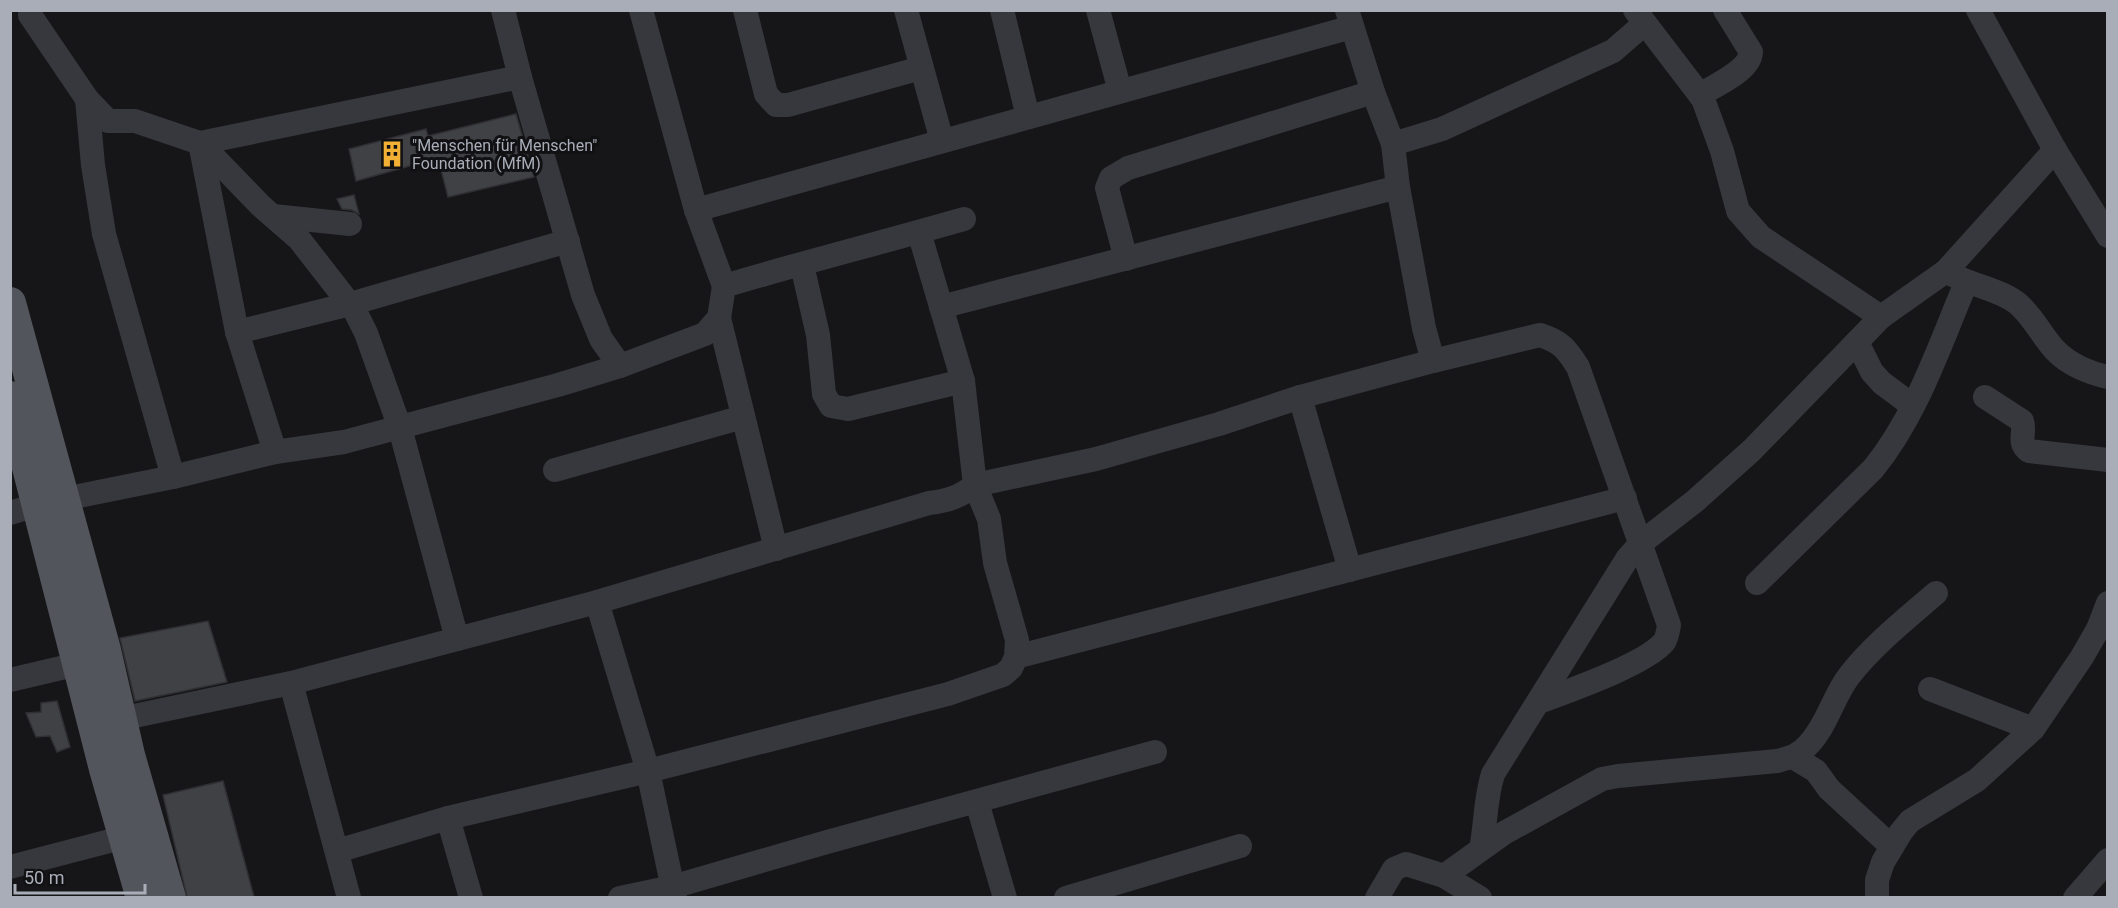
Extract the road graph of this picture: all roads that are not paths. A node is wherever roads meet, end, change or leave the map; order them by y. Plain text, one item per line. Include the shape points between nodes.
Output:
1 (503, 10) edge
2 (642, 10) edge
3 (745, 10) edge
4 (906, 10) edge
5 (1002, 10) edge
6 (1098, 10) edge
7 (1725, 10) edge
8 (1978, 10) edge
9 (26, 17) edge
10 (1639, 17) edge
11 (1350, 19) edge
12 (921, 68) junction
13 (520, 77) junction
14 (1120, 91) junction
15 (1373, 92) junction
16 (1700, 95) junction
17 (87, 99) junction
18 (1028, 117) junction
19 (942, 141) junction
20 (200, 143) junction
21 (1393, 144) junction
22 (2055, 150) junction
23 (1398, 187) junction
24 (696, 210) junction
25 (273, 216) junction
26 (964, 219) dead end
27 (350, 224) dead end
28 (919, 232) junction
29 (2108, 236) edge
30 (568, 241) junction
31 (1126, 259) junction
32 (802, 265) junction
33 (1946, 271) junction
34 (1966, 283) junction
35 (724, 286) junction
36 (10, 303) edge
37 (350, 304) junction
38 (941, 307) junction
39 (1881, 316) junction
40 (719, 318) junction
41 (237, 332) junction
42 (1857, 342) junction
43 (1433, 361) junction
44 (620, 366) junction
45 (2108, 377) edge
46 (963, 381) junction
47 (10, 397) edge
48 (1985, 397) dead end
49 (1300, 398) junction
50 (1913, 406) junction
51 (743, 417) junction
52 (400, 428) junction
53 (275, 452) junction
54 (2108, 460) edge
55 (555, 470) dead end
56 (173, 477) junction
57 (975, 485) junction
58 (1625, 498) junction
59 (38, 506) edge
60 (1641, 543) junction
61 (776, 549) junction
62 (1350, 570) junction
63 (1757, 583) dead end
64 (1936, 593) dead end
65 (597, 602) junction
66 (2108, 603) edge
67 (457, 639) junction
68 (1016, 657) junction
69 (78, 664) junction
70 (10, 680) edge
71 (291, 684) junction
72 (1930, 689) dead end
73 (1539, 702) junction
74 (120, 719) junction
75 (2033, 729) junction
76 (1155, 752) dead end
77 (1793, 757) junction
78 (648, 771) junction
79 (977, 802) junction
80 (448, 818) junction
81 (125, 837) junction
82 (1240, 846) dead end
83 (1891, 846) junction
84 (1481, 849) junction
85 (336, 850) junction
86 (2108, 860) edge
87 (10, 867) edge
88 (1444, 876) junction
89 (673, 892) edge
90 (142, 897) edge
91 (170, 897) edge
92 (349, 897) edge
93 (471, 897) edge
94 (620, 897) edge
95 (1005, 897) edge
96 (1066, 897) edge
97 (1377, 897) edge
98 (1480, 897) edge
99 (1877, 897) edge
100 (2075, 897) edge

1 - 13 street
2 - 24 street
3 - 12 street via 766,94 776,105
4 - 12 street
5 - 18 street
6 - 14 street
7 - 16 street via 1750,52 1750,59 1744,68
8 - 22 street
9 - 17 street
10 - 16 street
10 - 21 street via 1613,51 1442,129
11 - 14 street
11 - 15 street
12 - 19 street
13 - 20 street
13 - 30 street
14 - 18 street
15 - 21 street
15 - 31 street via 1128,168 1111,178 1107,188
16 - 39 street via 1722,151 1738,211 1761,237
17 - 20 street via 108,121 135,121
17 - 56 street via 104,234
18 - 19 street
19 - 24 street
20 - 25 street
20 - 41 street
21 - 23 street
22 - 29 street
22 - 33 street
23 - 31 street
23 - 43 street
24 - 35 street
25 - 27 street
25 - 37 street via 299,239
26 - 28 street
28 - 32 street
28 - 38 street
30 - 37 street
30 - 44 street via 583,295 601,339
31 - 38 street
32 - 35 street
32 - 46 street via 818,335 824,394 831,406 848,409
33 - 34 street
33 - 39 street
34 - 45 street via 2016,302 2069,362
34 - 50 street
35 - 40 street
36 - 59 main road
37 - 41 street
37 - 52 street via 366,333
38 - 46 street
39 - 42 street
40 - 44 street via 705,334
40 - 51 street
41 - 53 street
42 - 50 street via 1872,372
42 - 60 street via 1752,450
43 - 49 street
43 - 58 street via 1540,335 1556,340 1578,367
44 - 52 street
46 - 57 street
47 - 59 main road
48 - 54 street via 2022,421 2022,442 2029,451
49 - 57 street via 1096,459
49 - 62 street
50 - 63 street via 1873,469
51 - 55 street
51 - 61 street
52 - 53 street via 344,442
52 - 67 street
53 - 56 street
56 - 59 street
57 - 61 street via 963,495 945,501
57 - 68 street via 989,519 995,563 1017,640
58 - 60 street
58 - 62 street
59 - 69 main road
59 - 74 main road via 105,650
60 - 73 street via 1626,559
60 - 73 street via 1669,625 1665,640 1654,651 1619,670
61 - 65 street
62 - 68 street
64 - 77 street via 1850,674 1811,743
65 - 67 street
65 - 78 street
66 - 75 street via 2082,657
67 - 71 street
68 - 78 street via 1003,675 948,694
69 - 70 street
69 - 81 main road
71 - 74 street
71 - 85 street
72 - 75 street
73 - 84 street via 1493,774
74 - 91 main road
75 - 83 street via 1977,780 1910,821
76 - 79 street
77 - 83 street via 1816,771 1829,789
77 - 84 street via 1602,779 1504,832
78 - 80 street
78 - 89 street
79 - 89 street via 827,842
79 - 95 street
80 - 85 street
80 - 93 street
81 - 87 street
81 - 90 main road
82 - 96 street
83 - 99 street via 1877,880
84 - 88 street
85 - 92 street
86 - 100 street
88 - 97 street via 1400,865
88 - 98 street
89 - 94 street

